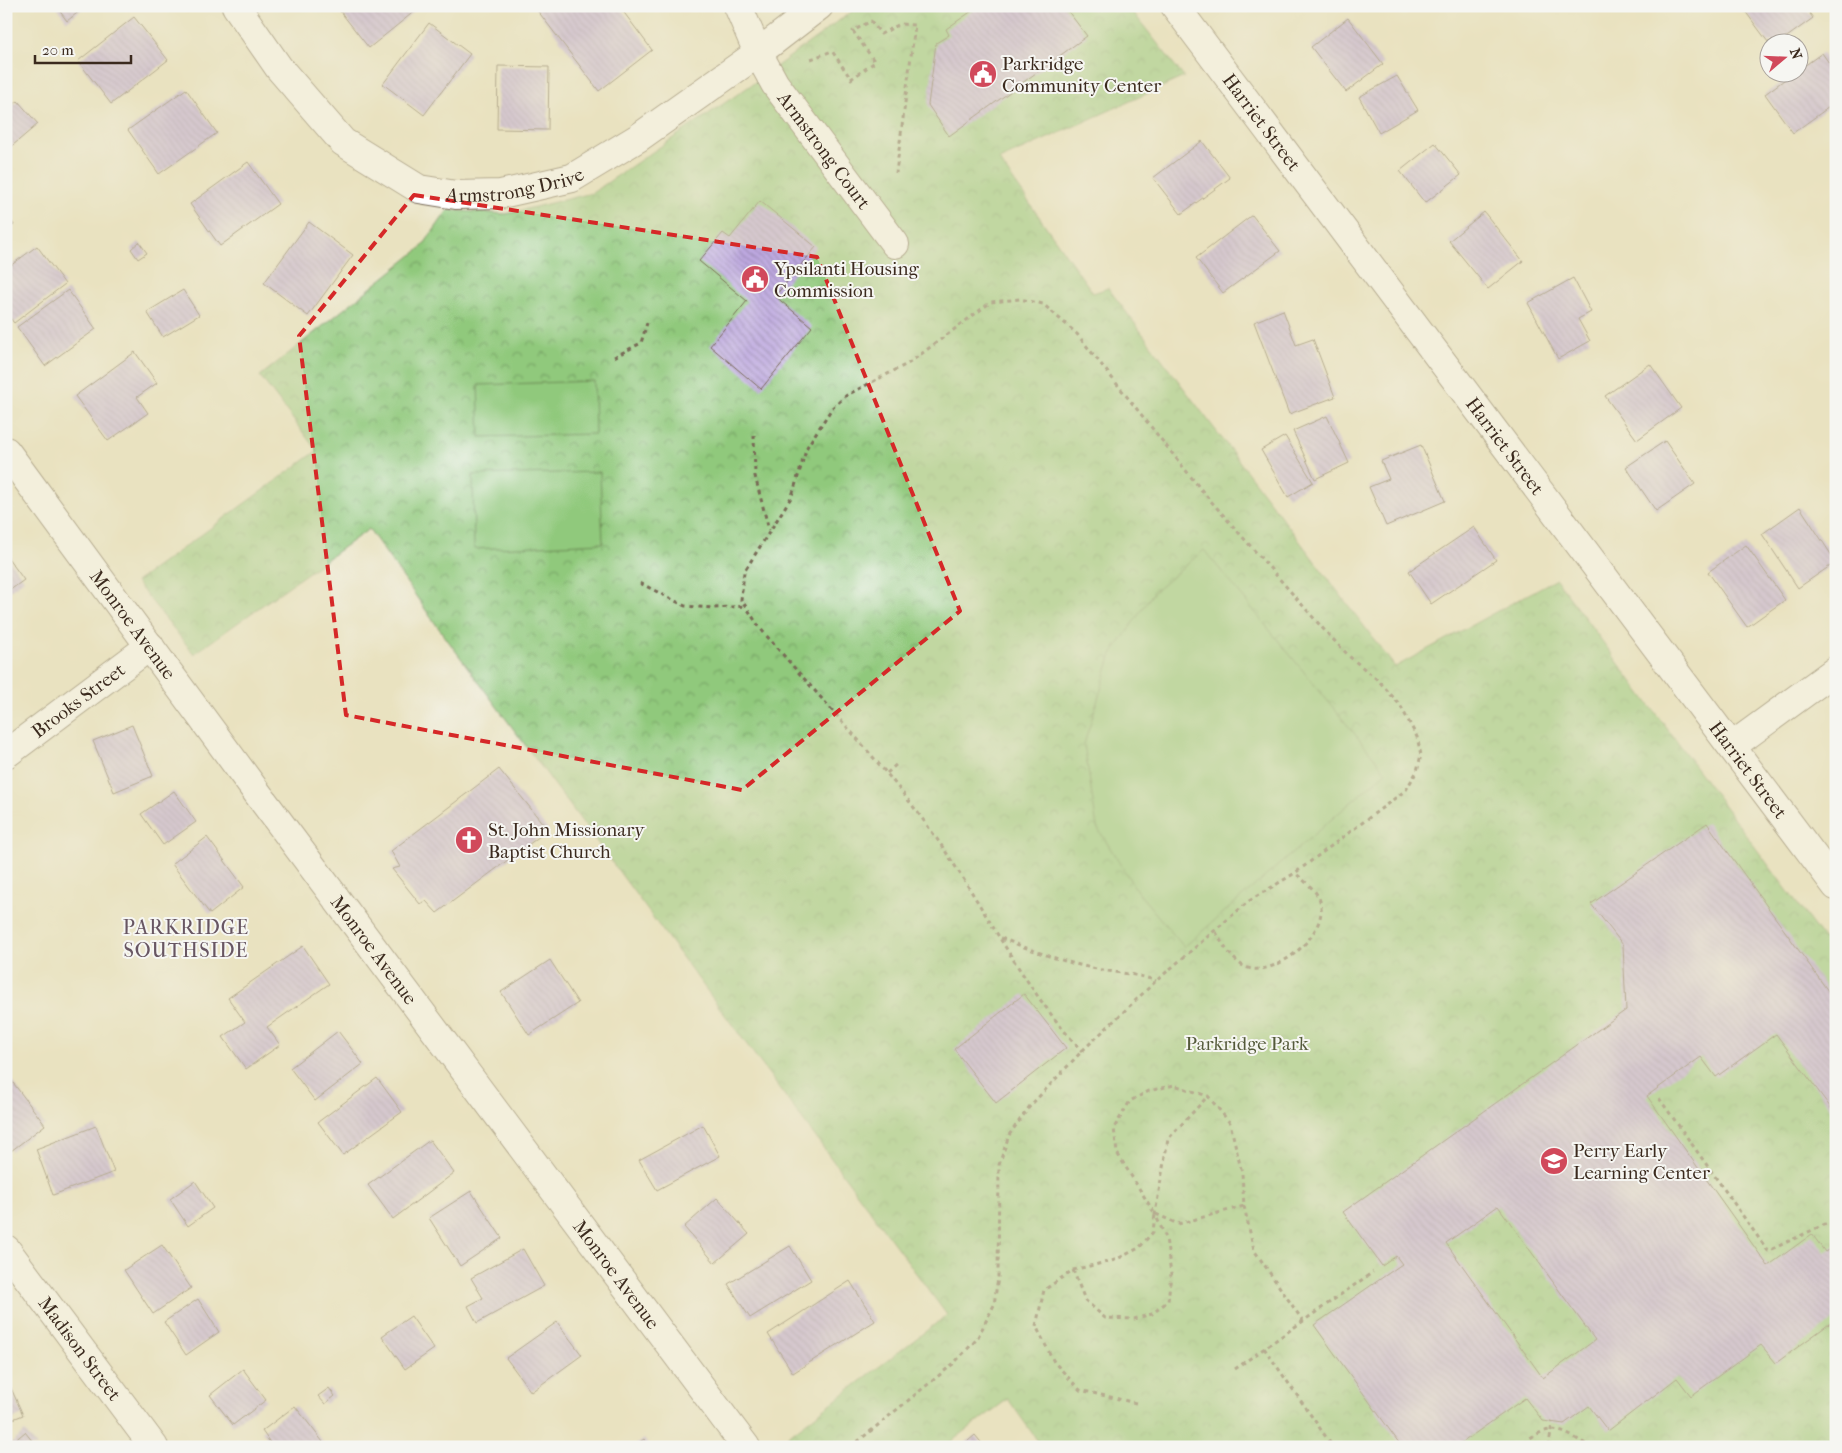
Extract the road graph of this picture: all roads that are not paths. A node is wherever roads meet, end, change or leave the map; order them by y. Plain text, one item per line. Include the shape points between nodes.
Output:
1 (236, 6) edge
2 (738, 6) edge
3 (819, 6) edge
4 (1175, 6) edge
5 (758, 53) junction
6 (895, 244) dead end
7 (6, 451) edge
8 (150, 646) junction
9 (1836, 670) edge
10 (1732, 746) junction
11 (6, 754) edge
12 (1836, 886) edge
13 (6, 1249) edge
14 (154, 1447) edge
15 (746, 1447) edge

1 - 5 street, Armstrong Drive via 279,68 343,142 419,189 456,195 501,194 572,178 638,138
2 - 5 street, Armstrong Court
3 - 5 street, Armstrong Drive
4 - 10 street, Harriet Street
5 - 6 street, Armstrong Court via 781,92
7 - 8 street, Monroe Avenue
8 - 11 street, Brooks Street
8 - 15 street, Monroe Avenue
9 - 10 street
10 - 12 street, Harriet Street
13 - 14 street, Madison Street

